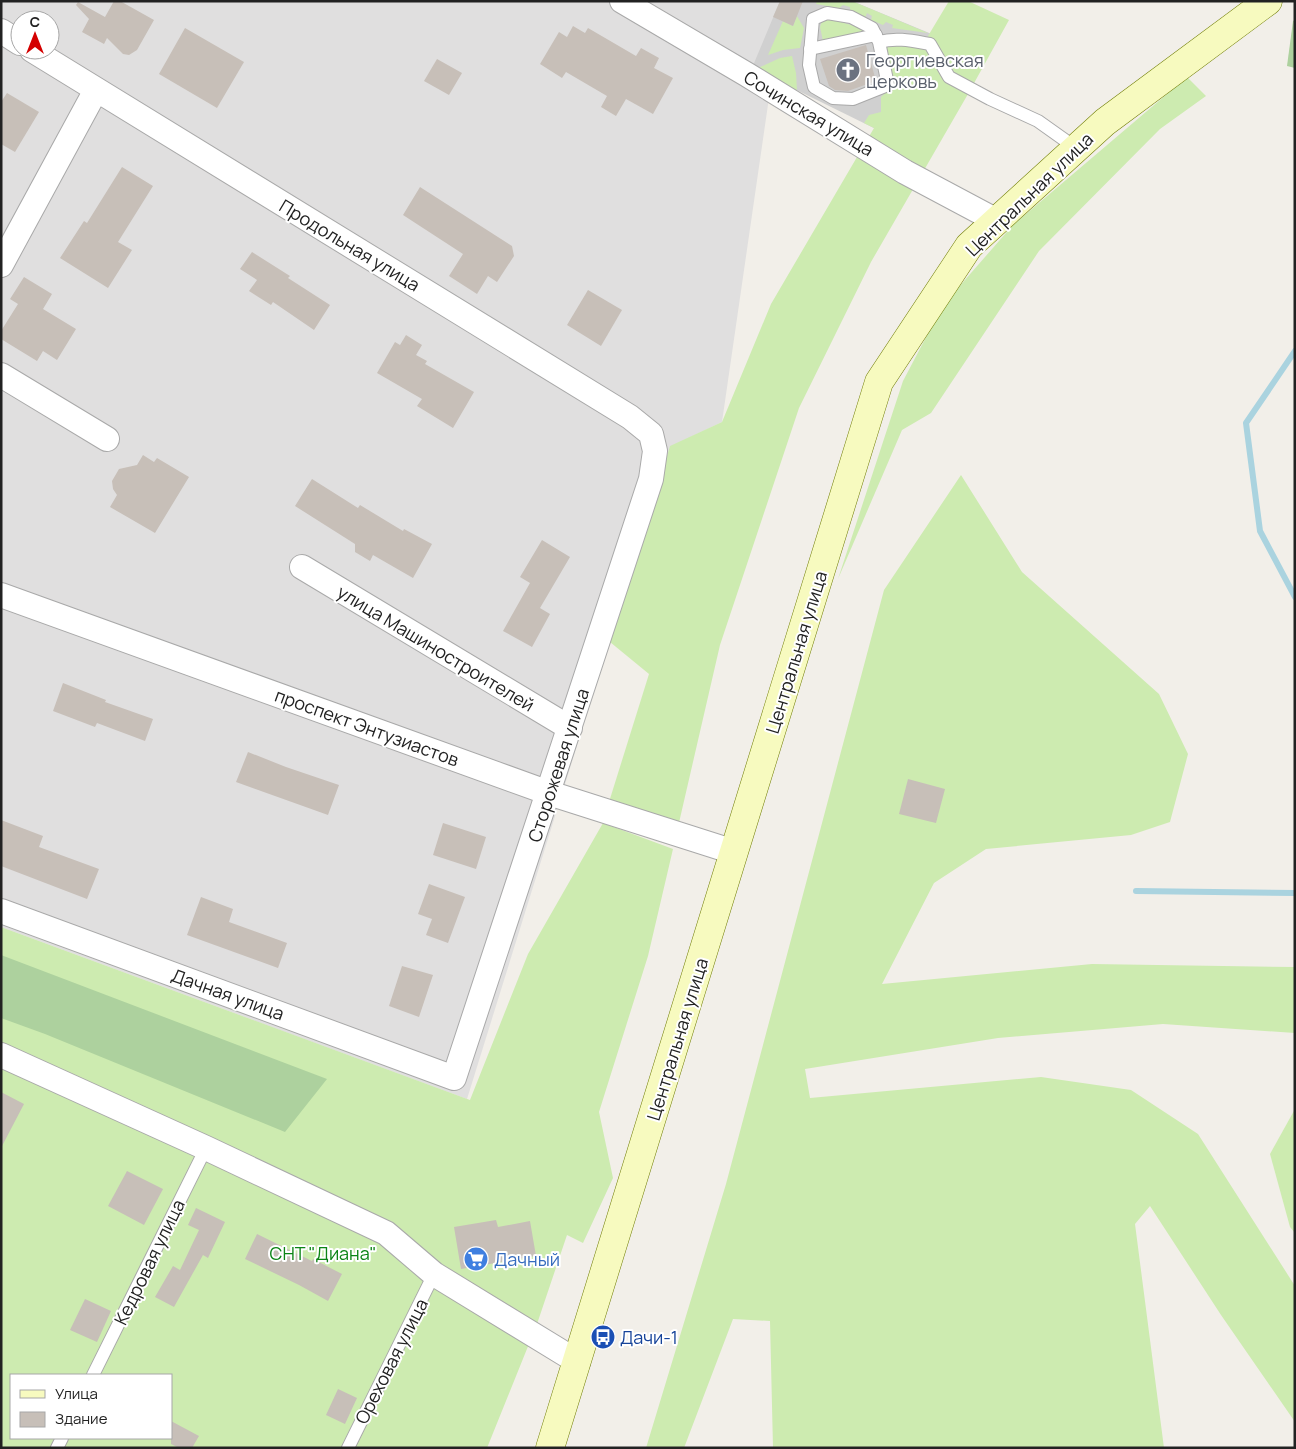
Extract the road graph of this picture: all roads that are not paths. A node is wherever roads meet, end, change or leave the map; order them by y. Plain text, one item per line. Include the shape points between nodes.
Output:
1 (622, 1) edge
2 (1268, 1) edge
3 (878, 38) junction
4 (810, 49) junction
5 (48, 60) edge
6 (96, 90) junction
7 (1076, 148) junction
8 (997, 221) junction
9 (1, 265) edge
10 (1, 375) edge
11 (107, 440) dead end
12 (656, 451) joint
13 (302, 567) dead end
14 (1, 595) edge
15 (570, 728) junction
16 (549, 793) junction
17 (734, 852) junction
18 (1, 911) edge
19 (1, 1055) edge
20 (454, 1078) joint
21 (206, 1148) junction
22 (434, 1274) junction
23 (578, 1362) junction
24 (93, 1374) edge
25 (348, 1448) edge
26 (550, 1448) edge

1 - 8 street, Сочинская улица via 905,172
2 - 7 street, Центральная улица via 1105,122
3 - 4 lane
3 - 4 lane via 872,28 851,17 827,13 813,19
3 - 4 lane via 888,85 854,99 833,98 814,87 809,65
3 - 7 lane via 930,44 949,77 1038,120
5 - 6 street, Продольная улица
6 - 9 street
6 - 12 street, Продольная улица via 630,417 651,434
7 - 8 street, Центральная улица
8 - 17 street, Центральная улица via 969,246 879,382
10 - 11 street
12 - 15 street, Сторожевая улица via 651,479
13 - 15 street, улица Машиностроителей
14 - 16 street, проспект Энтузиастов
15 - 16 street, Сторожевая улица
16 - 17 street, проспект Энтузиастов
16 - 20 street, Сторожевая улица
17 - 23 street, Центральная улица
18 - 20 street, Дачная улица
19 - 21 street
21 - 22 street via 386,1233
21 - 24 lane, Кедровая улица
22 - 23 street
22 - 25 lane, Ореховая улица
23 - 26 street, Центральная улица

